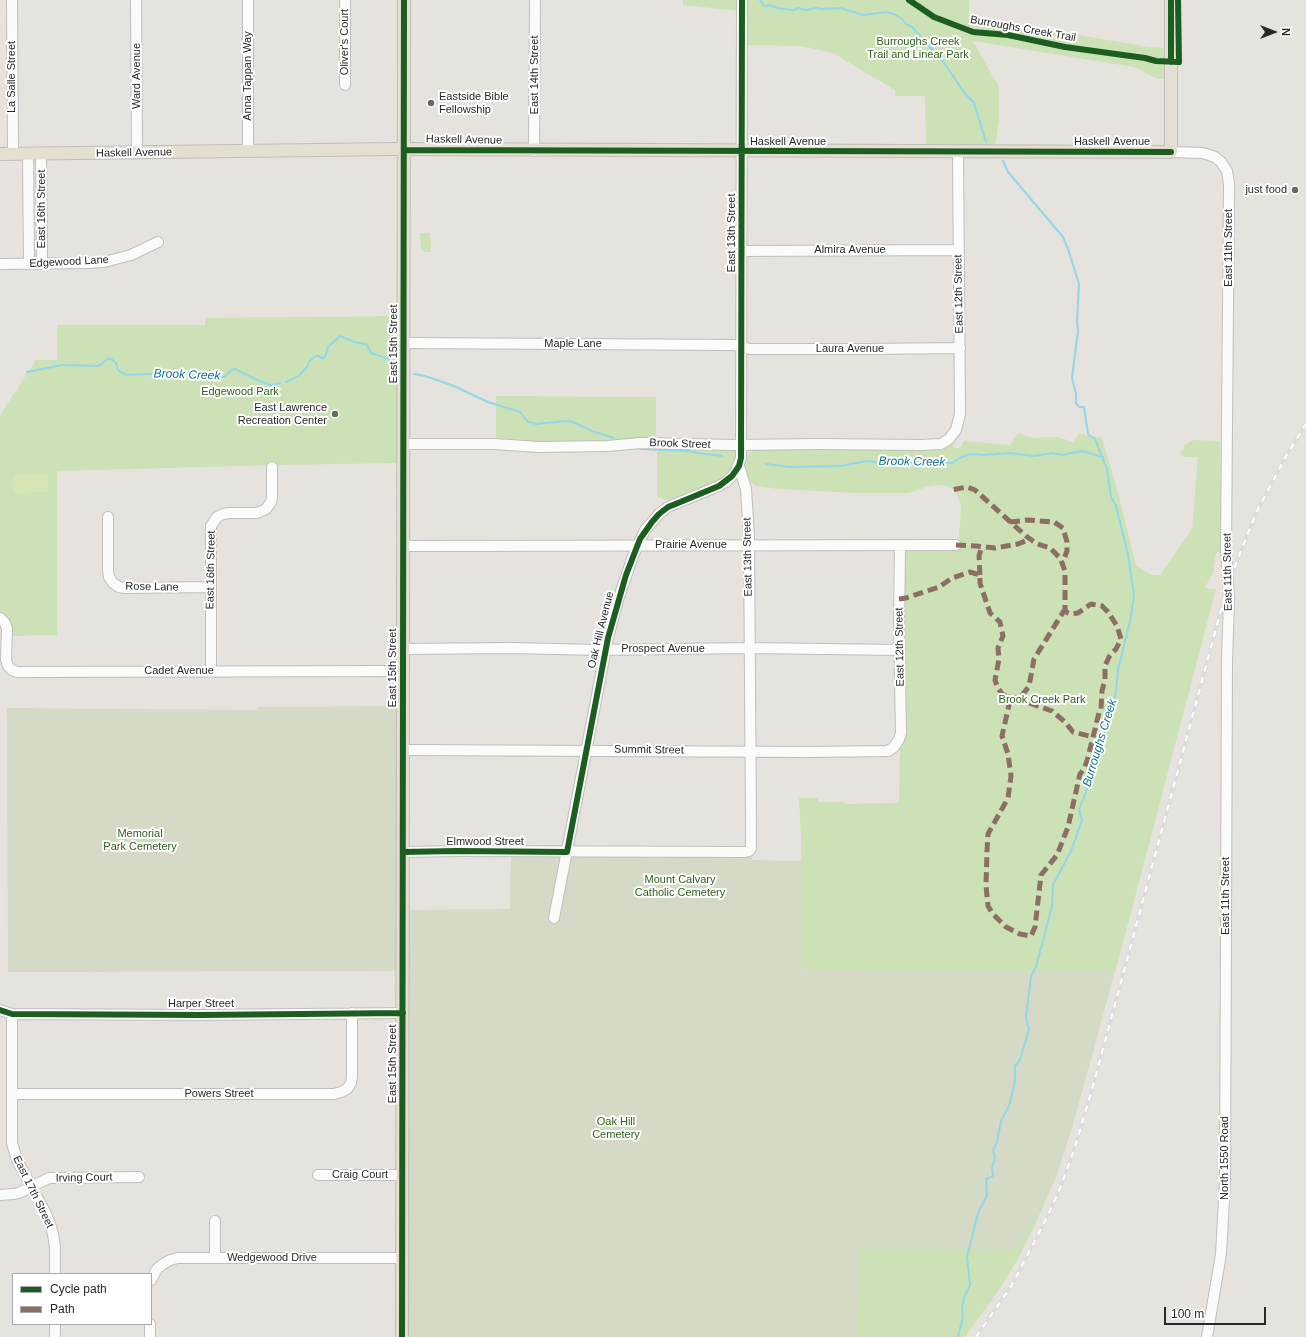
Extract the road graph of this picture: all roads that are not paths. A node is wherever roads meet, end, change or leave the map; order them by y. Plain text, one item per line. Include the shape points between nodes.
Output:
1 (12, 0) edge
2 (136, 0) edge
3 (248, 0) edge
4 (345, 0) edge
5 (404, 0) edge
6 (535, 0) edge
7 (742, 0) edge
8 (1171, 0) edge
9 (345, 85) dead end
10 (404, 150) junction
11 (248, 151) junction
12 (534, 151) junction
13 (742, 152) junction
14 (958, 152) junction
15 (1171, 152) junction
16 (137, 153) junction
17 (0, 154) edge
18 (13, 154) junction
19 (28, 154) junction
20 (41, 154) junction
21 (1224, 166) joint
22 (158, 242) dead end
23 (959, 250) junction
24 (742, 251) junction
25 (0, 264) edge
26 (29, 264) junction
27 (42, 264) junction
28 (404, 344) junction
29 (741, 346) junction
30 (960, 348) junction
31 (953, 435) joint
32 (403, 444) junction
33 (741, 446) junction
34 (739, 466) junction
35 (272, 467) dead end
36 (108, 517) dead end
37 (749, 545) junction
38 (956, 545) dead end
39 (403, 546) junction
40 (637, 546) junction
41 (900, 546) junction
42 (211, 587) junction
43 (0, 618) edge
44 (749, 648) junction
45 (403, 649) junction
46 (606, 649) junction
47 (900, 650) junction
48 (211, 671) junction
49 (403, 671) junction
50 (894, 747) joint
51 (403, 750) junction
52 (586, 750) junction
53 (750, 751) junction
54 (749, 851) joint
55 (403, 852) junction
56 (567, 852) junction
57 (554, 918) dead end
58 (1227, 978) joint
59 (0, 1010) edge
60 (352, 1013) junction
61 (403, 1013) junction
62 (12, 1014) junction
63 (12, 1094) junction
64 (318, 1175) dead end
65 (402, 1175) junction
66 (140, 1177) dead end
67 (31, 1186) junction
68 (0, 1195) edge
69 (215, 1221) dead end
70 (215, 1258) junction
71 (402, 1258) junction
72 (55, 1273) edge
73 (152, 1278) edge
74 (54, 1325) edge
75 (150, 1325) edge
76 (54, 1337) edge
77 (150, 1337) edge
78 (402, 1337) edge
79 (1207, 1337) edge

1 - 18 street, La Salle Street
2 - 16 street, Ward Avenue
3 - 11 street, Anna Tappan Way
4 - 9 street, Oliver's Court
5 - 10 main road, East 15th Street
6 - 12 street, East 14th Street
7 - 13 street, East 13th Street
8 - 15 main road
10 - 11 main road, Haskell Avenue
10 - 12 main road, Haskell Avenue
10 - 28 main road, East 15th Street
11 - 16 main road, Haskell Avenue
12 - 13 main road, Haskell Avenue
13 - 14 main road, Haskell Avenue
13 - 24 street, East 13th Street
14 - 15 main road, Haskell Avenue
14 - 23 street, East 12th Street
15 - 21 street, Haskell Avenue via 1208,154
16 - 20 main road, Haskell Avenue
17 - 18 main road, Haskell Avenue
18 - 19 main road, Haskell Avenue
19 - 20 main road, Haskell Avenue
19 - 26 street, East 16th Street
20 - 27 street, East 16th Street
21 - 58 street, East 11th Street via 1229,184 1226,549 1229,598
22 - 27 street, Edgewood Lane via 131,255 104,262
23 - 24 street, Almira Avenue
23 - 30 street, East 12th Street
24 - 29 street, East 13th Street
25 - 26 street, Edgewood Lane
26 - 27 street, Edgewood Lane
28 - 29 street, Maple Lane
28 - 32 main road, East 15th Street
29 - 30 street, Laura Avenue via 750,349
29 - 33 street, East 13th Street
30 - 31 street, East 12th Street via 960,414
31 - 33 street, Brook Street via 936,445
32 - 33 street, Brook Street via 494,444 539,447 646,443
32 - 39 main road, East 15th Street
33 - 34 street, East 13th Street
34 - 37 street, East 13th Street via 746,488
34 - 40 street, Oak Hill Avenue via 732,476 719,486 673,505 659,514 645,530
35 - 42 street, East 16th Street via 272,497 266,509 257,513 223,514 217,517 211,526
36 - 42 street, Rose Lane via 108,571 113,583 124,588
37 - 40 street, Prairie Avenue
37 - 41 street, Prairie Avenue
37 - 44 street, East 13th Street
38 - 41 street, Prairie Avenue
39 - 40 street, Prairie Avenue
39 - 45 main road, East 15th Street
40 - 46 street, Oak Hill Avenue via 618,600
41 - 47 street, East 12th Street
42 - 48 street, East 16th Street
43 - 48 street, Cadet Avenue via 6,623 8,666 18,672
44 - 46 street, Prospect Avenue
44 - 47 street, Prospect Avenue
44 - 53 street, East 13th Street
45 - 46 street, Prospect Avenue
45 - 49 main road, East 15th Street
46 - 52 street, Oak Hill Avenue
47 - 50 street, East 12th Street via 901,733
48 - 49 street, Cadet Avenue
49 - 51 main road, East 15th Street
50 - 53 street, Summit Street via 888,751
51 - 52 street, Summit Street
51 - 55 main road, East 15th Street
52 - 53 street, Summit Street
52 - 56 street, Oak Hill Avenue
53 - 54 street, East 13th Street
54 - 56 street, Elmwood Street
55 - 56 street, Elmwood Street
55 - 61 main road, East 15th Street
56 - 57 street, Oak Hill Avenue
58 - 79 street, North 1550 Road via 1224,1212 1221,1254
59 - 62 street, Harper Street
60 - 61 street, Harper Street
60 - 62 street, Harper Street
60 - 63 street, Powers Street via 352,1077 347,1089 341,1092
61 - 65 main road, East 15th Street
62 - 63 street, East 17th Street
63 - 67 street, East 17th Street via 12,1143 17,1160
64 - 65 street, Craig Court
65 - 71 main road, East 15th Street
66 - 67 street, Irving Court via 49,1178
67 - 68 street, Irving Court via 20,1193
67 - 72 street, East 17th Street via 53,1234
69 - 70 street
70 - 71 street, Wedgewood Drive
70 - 73 street, Wedgewood Drive via 170,1260 157,1269
71 - 78 main road, East 15th Street
74 - 76 street
75 - 77 street

